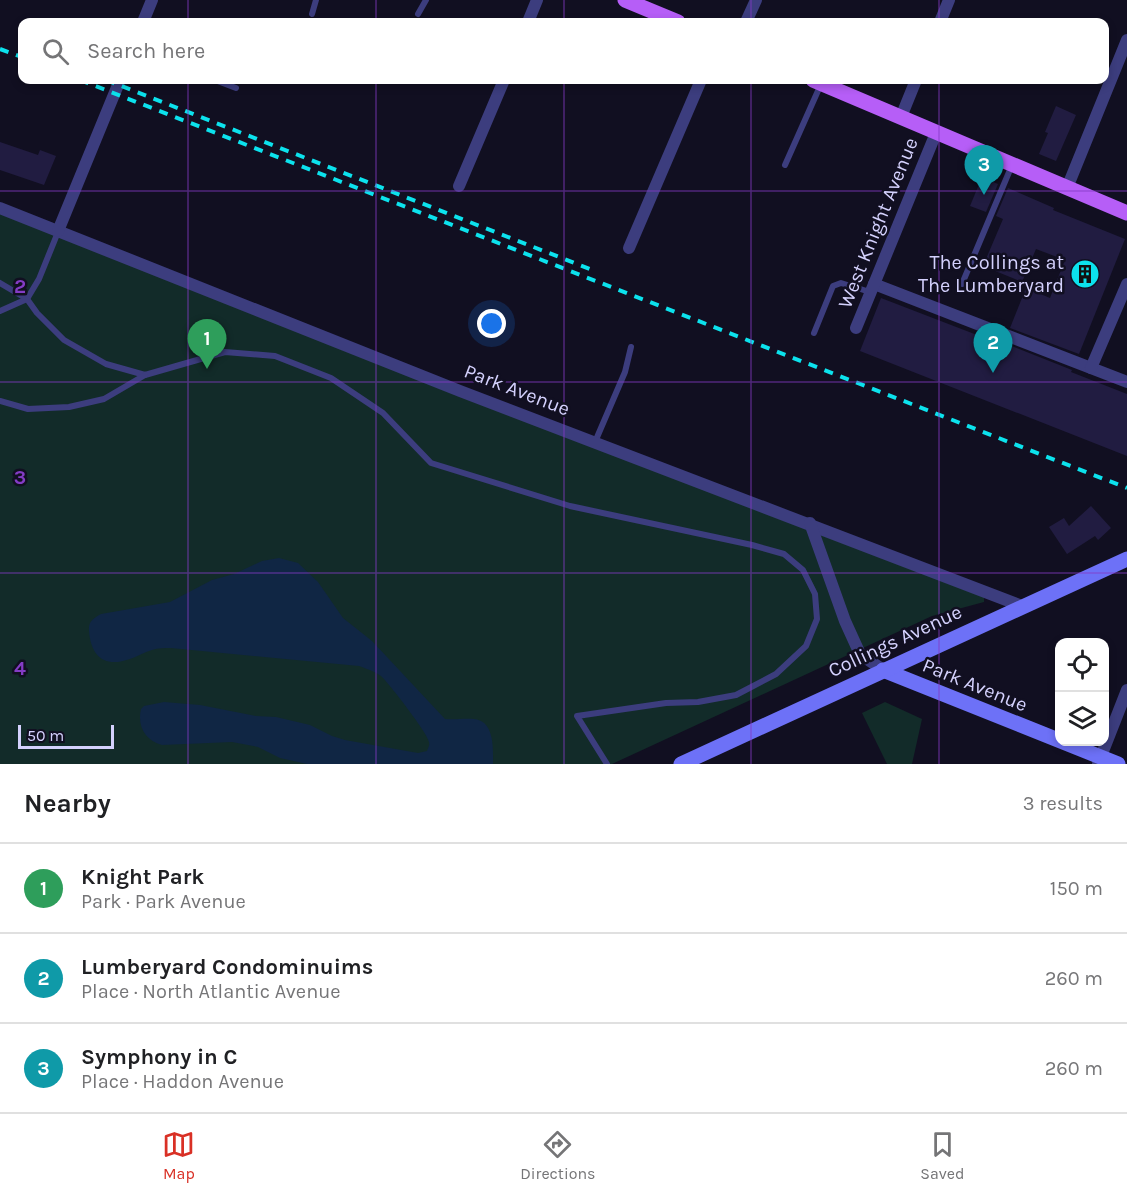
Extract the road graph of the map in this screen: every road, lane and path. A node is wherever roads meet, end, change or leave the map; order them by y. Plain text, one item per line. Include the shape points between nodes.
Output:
1 (152, 0) edge
2 (316, 0) edge
3 (426, 0) edge
4 (537, 0) edge
5 (625, 0) edge
6 (756, 0) edge
7 (949, 0) edge
8 (312, 14) dead end
9 (418, 14) dead end
10 (145, 18) edge
11 (530, 18) edge
12 (668, 18) edge
13 (749, 18) edge
14 (942, 18) edge
15 (1127, 40) edge
16 (118, 84) edge
17 (226, 84) edge
18 (502, 84) edge
19 (699, 84) edge
20 (816, 84) edge
21 (824, 84) edge
22 (914, 84) edge
23 (236, 88) dead end
24 (901, 117) junction
25 (936, 133) junction
26 (785, 165) dead end
27 (1012, 165) junction
28 (459, 186) dead end
29 (1067, 188) junction
30 (0, 208) edge
31 (1127, 213) edge
32 (58, 231) junction
33 (629, 248) dead end
34 (0, 283) edge
35 (962, 284) dead end
36 (1127, 284) edge
37 (872, 288) junction
38 (27, 299) junction
39 (0, 311) edge
40 (856, 328) dead end
41 (814, 333) dead end
42 (631, 347) dead end
43 (1091, 368) junction
44 (145, 375) junction
45 (1127, 382) edge
46 (0, 401) edge
47 (595, 442) junction
48 (810, 523) junction
49 (1127, 559) edge
50 (1022, 606) junction
51 (883, 670) junction
52 (1127, 690) edge
53 (1099, 761) edge
54 (607, 764) edge
55 (681, 764) edge
56 (1118, 764) edge

1 - 10 street
2 - 8 lane
3 - 9 lane
4 - 11 street
5 - 12 main road
6 - 13 street
7 - 14 street
15 - 29 street
16 - 32 street
17 - 23 lane
18 - 28 street
19 - 33 street
20 - 26 lane
21 - 24 main road
22 - 24 street
24 - 25 main road
25 - 27 main road
25 - 37 street, West Knight Avenue
27 - 29 main road
27 - 35 lane
29 - 31 main road
30 - 32 street, Park Avenue
32 - 38 lane
32 - 47 street, Park Avenue
34 - 38 lane
36 - 43 street
37 - 40 street, West Knight Avenue
37 - 41 lane via 842,283 833,286
37 - 43 street
38 - 39 lane
38 - 44 lane via 64,340 106,364
42 - 47 lane via 625,372
43 - 45 street
44 - 46 lane via 104,399 69,407 28,409
44 - 54 lane via 225,352 275,356 332,378 383,413 431,463 570,506 752,544 784,554 803,570 815,594 817,620 806,646 776,674 736,695 577,716
47 - 48 street, Park Avenue
48 - 50 street, Park Avenue
48 - 51 street via 860,654
49 - 50 main road, Collings Avenue
50 - 51 main road, Collings Avenue
51 - 53 main road, Park Avenue
51 - 55 main road, Collings Avenue
52 - 53 street
53 - 56 main road, Park Avenue

